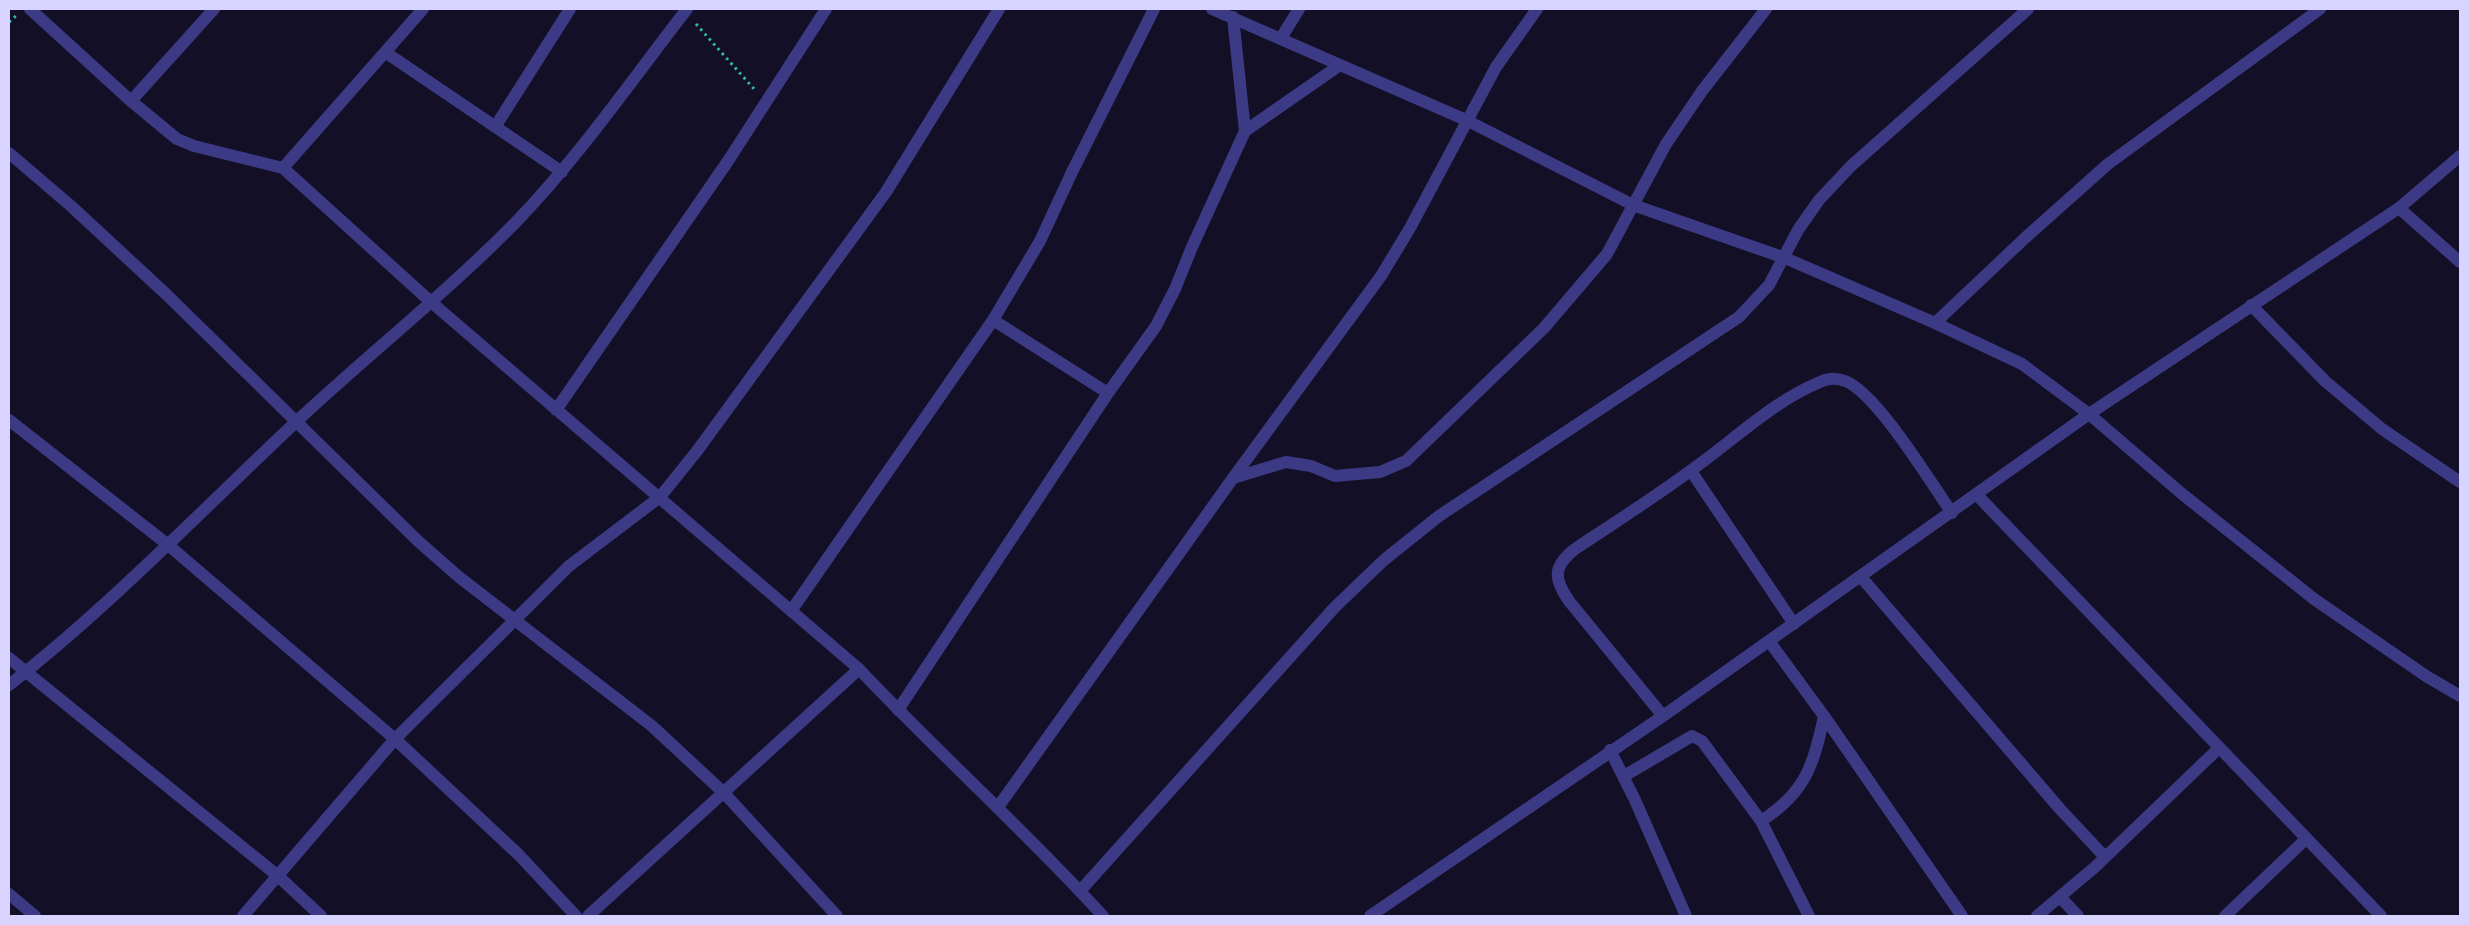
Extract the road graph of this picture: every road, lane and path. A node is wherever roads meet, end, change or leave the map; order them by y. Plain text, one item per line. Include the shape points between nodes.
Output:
1 (30, 9) edge
2 (214, 9) edge
3 (423, 9) edge
4 (570, 9) edge
5 (826, 9) edge
6 (999, 9) edge
7 (1154, 9) edge
8 (1212, 9) edge
9 (1299, 9) edge
10 (1537, 9) edge
11 (1766, 9) edge
12 (2028, 9) edge
13 (2320, 9) edge
14 (686, 10) edge
15 (1233, 17) junction
16 (1281, 38) junction
17 (384, 52) junction
18 (1340, 65) junction
19 (131, 101) junction
20 (766, 102) junction
21 (1466, 120) junction
22 (495, 127) junction
23 (1245, 131) junction
24 (9, 153) edge
25 (2460, 156) edge
26 (283, 168) junction
27 (562, 172) junction
28 (1633, 205) junction
29 (2399, 208) junction
30 (1785, 258) junction
31 (2460, 262) edge
32 (431, 302) junction
33 (2251, 305) junction
34 (993, 320) junction
35 (1935, 323) junction
36 (1108, 393) junction
37 (556, 410) junction
38 (2089, 414) junction
39 (9, 420) edge
40 (297, 421) junction
41 (1691, 471) junction
42 (1233, 478) junction
43 (2460, 482) edge
44 (1977, 495) junction
45 (660, 497) junction
46 (1952, 513) junction
47 (167, 544) junction
48 (1861, 577) junction
49 (791, 611) junction
50 (515, 621) junction
51 (1794, 624) junction
52 (1769, 641) junction
53 (9, 658) edge
54 (859, 669) junction
55 (25, 672) junction
56 (9, 685) edge
57 (2460, 696) edge
58 (898, 710) junction
59 (1663, 716) junction
60 (1824, 716) junction
61 (395, 739) junction
62 (2219, 748) junction
63 (1610, 750) junction
64 (1624, 776) junction
65 (724, 793) junction
66 (998, 807) junction
67 (1761, 820) junction
68 (2306, 839) junction
69 (2105, 858) junction
70 (278, 876) junction
71 (1080, 891) junction
72 (9, 894) edge
73 (2060, 897) junction
74 (35, 916) edge
75 (243, 916) edge
76 (321, 916) edge
77 (576, 916) edge
78 (588, 916) edge
79 (837, 916) edge
80 (1103, 916) edge
81 (1370, 916) edge
82 (1686, 916) edge
83 (1809, 916) edge
84 (1962, 916) edge
85 (2037, 916) edge
86 (2078, 916) edge
87 (2225, 916) edge
88 (2381, 916) edge

1 - 19 street
2 - 19 street
3 - 17 street
4 - 22 street
5 - 20 street
6 - 45 street via 886,192
7 - 34 street via 1040,241
8 - 15 street
9 - 16 street
10 - 21 street via 1496,67
11 - 28 street via 1702,91 1666,144
12 - 30 street via 1851,166 1819,200 1798,230
13 - 35 street via 2108,164
14 - 20 path
14 - 27 street
15 - 16 street
15 - 23 street
16 - 18 street
17 - 22 street
17 - 26 street
18 - 21 street
18 - 23 street
19 - 26 street via 177,139
20 - 37 street
21 - 28 street
21 - 42 street via 1381,276
22 - 27 street
23 - 36 street via 1175,290 1156,326
24 - 40 street via 71,206
25 - 29 street
26 - 32 street
27 - 32 street via 515,223
28 - 30 street
28 - 42 street via 1607,254 1544,328 1406,461 1380,472 1335,476 1311,466 1286,462
29 - 31 street
29 - 33 street
30 - 35 street
30 - 71 street via 1769,285 1739,317 1439,516 1384,560 1335,607
32 - 37 street
32 - 40 street
33 - 38 street
33 - 43 street via 2325,381 2382,429
34 - 36 street
34 - 49 street
35 - 38 street via 2022,364
36 - 58 street
37 - 45 street
38 - 44 street
38 - 57 street via 2180,493 2314,599
39 - 47 street
40 - 47 street
40 - 50 street via 418,541
41 - 46 street via 1779,405 1820,382 1837,379 1858,388 1876,405
41 - 51 street
41 - 59 street via 1575,549 1557,571 1558,586 1568,601
42 - 66 street
44 - 46 street
44 - 62 street
45 - 49 street
45 - 50 street via 569,566
46 - 48 street
47 - 55 street via 91,617
47 - 61 street
48 - 51 street
48 - 69 street
49 - 54 street
50 - 61 street
50 - 65 street via 652,726
51 - 52 street
52 - 59 street
52 - 60 street
53 - 55 street
54 - 58 street
54 - 65 street
55 - 56 street
55 - 70 street
58 - 66 street
59 - 63 street
60 - 67 street via 1818,748 1797,792 1781,808
60 - 84 street
61 - 70 street
61 - 77 street via 519,855
62 - 68 street
62 - 69 street
63 - 64 street
63 - 81 street
64 - 67 street via 1696,736
64 - 82 street
65 - 78 street
65 - 79 street
66 - 71 street
67 - 83 street
68 - 87 street
68 - 88 street
69 - 73 street
70 - 75 street
70 - 76 street
71 - 80 street
72 - 74 street
73 - 85 street
73 - 86 street

